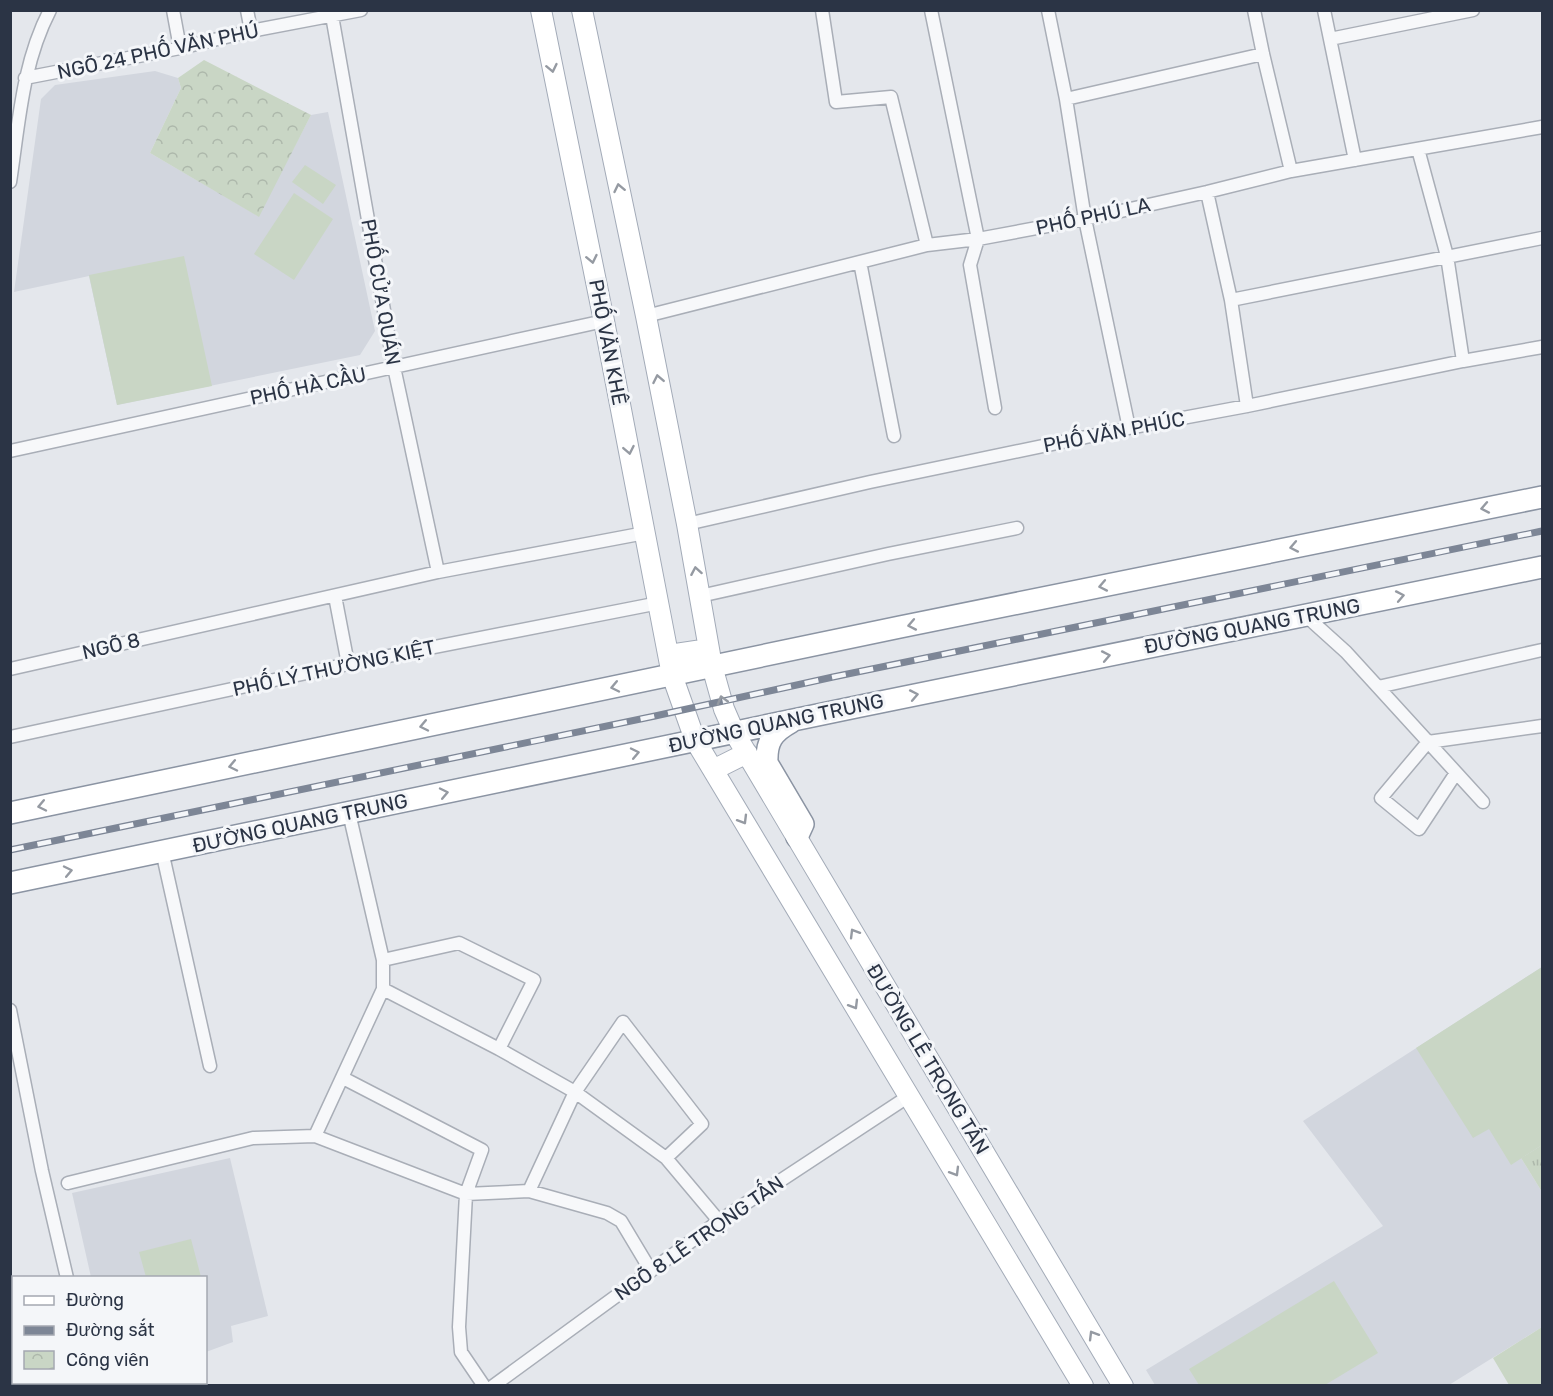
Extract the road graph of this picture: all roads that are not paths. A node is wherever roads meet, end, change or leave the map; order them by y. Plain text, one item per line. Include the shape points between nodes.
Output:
1 (50, 10) edge
2 (173, 10) edge
3 (247, 10) edge
4 (361, 10) edge
5 (541, 10) edge
6 (582, 10) edge
7 (822, 10) edge
8 (931, 10) edge
9 (1048, 10) edge
10 (1254, 10) edge
11 (1324, 10) edge
12 (1473, 10) edge
13 (332, 13) edge
14 (251, 31) junction
15 (1330, 39) junction
16 (180, 48) junction
17 (1263, 54) junction
18 (25, 78) junction
19 (1066, 99) junction
20 (1542, 127) edge
21 (1418, 149) junction
22 (1355, 160) junction
23 (1291, 171) junction
24 (10, 182) edge
25 (1207, 192) junction
26 (1085, 219) junction
27 (1542, 238) edge
28 (978, 239) junction
29 (927, 245) junction
30 (1447, 256) junction
31 (860, 262) junction
32 (1231, 300) junction
33 (646, 316) junction
34 (604, 321) junction
35 (1542, 347) edge
36 (1463, 361) junction
37 (394, 367) junction
38 (1247, 406) junction
39 (995, 408) dead end
40 (1129, 428) junction
41 (894, 436) dead end
42 (10, 451) edge
43 (1542, 497) edge
44 (687, 524) junction
45 (1017, 528) dead end
46 (645, 533) junction
47 (1542, 567) edge
48 (438, 572) junction
49 (335, 596) junction
50 (700, 596) junction
51 (659, 603) junction
52 (1305, 615) junction
53 (1542, 650) edge
54 (710, 658) junction
55 (348, 664) junction
56 (670, 665) junction
57 (10, 669) edge
58 (1378, 687) junction
59 (795, 719) junction
60 (1542, 726) edge
61 (734, 732) junction
62 (10, 737) edge
63 (695, 740) junction
64 (1428, 742) junction
65 (747, 753) junction
66 (713, 770) junction
67 (1456, 773) junction
68 (1483, 801) dead end
69 (10, 813) edge
70 (349, 813) junction
71 (796, 837) junction
72 (162, 852) junction
73 (10, 883) edge
74 (383, 960) junction
75 (383, 989) junction
76 (10, 1010) edge
77 (499, 1049) junction
78 (210, 1066) dead end
79 (343, 1078) junction
80 (575, 1092) junction
81 (909, 1096) junction
82 (315, 1136) junction
83 (666, 1158) junction
84 (68, 1183) dead end
85 (529, 1191) junction
86 (466, 1194) junction
87 (719, 1221) junction
88 (651, 1271) junction
89 (67, 1276) edge
90 (484, 1386) edge
91 (493, 1386) edge
92 (1083, 1386) edge
93 (1123, 1386) edge

1 - 18 street via 39,31
2 - 16 street
3 - 14 street
4 - 13 street, NGÕ 24 PHỐ VĂN PHÚ
5 -> 34 main road, PHỐ VĂN KHÊ
33 -> 6 main road
7 - 29 street via 836,102 891,98
8 - 28 street
9 - 19 street
10 - 17 street
11 - 15 street
12 - 15 street
13 - 14 street, NGÕ 24 PHỐ VĂN PHÚ
13 - 37 street, PHỐ CỬA QUÁN
14 - 16 street, NGÕ 24 PHỐ VĂN PHÚ
15 - 22 street
16 - 18 street, NGÕ 24 PHỐ VĂN PHÚ
17 - 19 street
17 - 23 street
18 - 24 street
19 - 26 street
20 - 21 street, PHỐ PHÚ LA
21 - 22 street, PHỐ PHÚ LA
21 - 30 street
22 - 23 street, PHỐ PHÚ LA
23 - 25 street, PHỐ PHÚ LA
25 - 26 street, PHỐ PHÚ LA
25 - 32 street
26 - 28 street, PHỐ PHÚ LA
26 - 40 street
27 - 30 street
28 - 29 street, PHỐ PHÚ LA
28 - 39 street via 970,265
29 - 31 street, PHỐ PHÚ LA
30 - 32 street
30 - 36 street
31 - 33 street, PHỐ PHÚ LA
31 - 41 street
32 - 38 street
44 -> 33 main road
34 - 37 street, PHỐ HÀ CẦU
34 -> 46 main road, PHỐ VĂN KHÊ
35 - 36 street, PHỐ VĂN PHÚC
36 - 38 street, PHỐ VĂN PHÚC
37 - 42 street, PHỐ HÀ CẦU
37 - 48 street, PHỐ CỬA QUÁN
38 - 40 street, PHỐ VĂN PHÚC
40 - 44 street, PHỐ VĂN PHÚC
43 -> 54 highway
50 -> 44 main road
45 - 50 street
46 - 48 street, NGÕ 8
46 - 51 main road, PHỐ VĂN KHÊ
52 -> 47 highway, ĐƯỜNG QUANG TRUNG
48 - 49 street, NGÕ 8
49 - 55 street
49 - 57 street, NGÕ 8
50 - 54 main road
51 - 55 street, PHỐ LÝ THƯỜNG KIỆT
51 - 56 main road, PHỐ VĂN KHÊ
52 - 58 street
59 -> 52 highway, ĐƯỜNG QUANG TRUNG
53 - 58 street
54 - 56 highway
61 -> 54 main road, ĐƯỜNG LÊ TRỌNG TẤN
55 - 62 street, PHỐ LÝ THƯỜNG KIỆT
56 - 63 main road, PHỐ VĂN KHÊ
56 -> 69 highway
58 - 64 street
59 - 61 highway, ĐƯỜNG QUANG TRUNG
59 - 71 highway via 777,729 766,753 766,763 803,824
60 - 64 street
61 - 63 highway, ĐƯỜNG QUANG TRUNG
61 - 65 main road, ĐƯỜNG LÊ TRỌNG TẤN
63 - 66 main road, ĐƯỜNG LÊ TRỌNG TẤN
70 -> 63 highway, ĐƯỜNG QUANG TRUNG
64 - 67 street
64 - 67 street via 1381,798 1419,829
65 - 66 main road
65 - 71 main road, ĐƯỜNG LÊ TRỌNG TẤN
66 -> 81 main road, ĐƯỜNG LÊ TRỌNG TẤN
67 - 68 street
70 - 72 highway, ĐƯỜNG QUANG TRUNG
70 - 74 street
93 -> 71 main road, ĐƯỜNG LÊ TRỌNG TẤN
73 -> 72 highway, ĐƯỜNG QUANG TRUNG
72 - 78 street
74 - 75 street
74 - 77 street via 459,943 534,980
75 - 77 street
75 - 79 street
76 - 89 street
77 - 80 street
79 - 82 street
79 - 86 street via 482,1149
80 - 83 street
80 - 83 street via 623,1022 702,1124
80 - 85 street
81 - 87 street, NGÕ 8 LÊ TRỌNG TẤN
81 -> 92 main road, ĐƯỜNG LÊ TRỌNG TẤN
82 - 84 street via 253,1138
82 - 86 street
83 - 87 street
85 - 86 street
85 - 88 street via 607,1213 621,1221
86 - 90 street via 460,1344 461,1352
87 - 88 street, NGÕ 8 LÊ TRỌNG TẤN
88 - 91 street, NGÕ 8 LÊ TRỌNG TẤN

